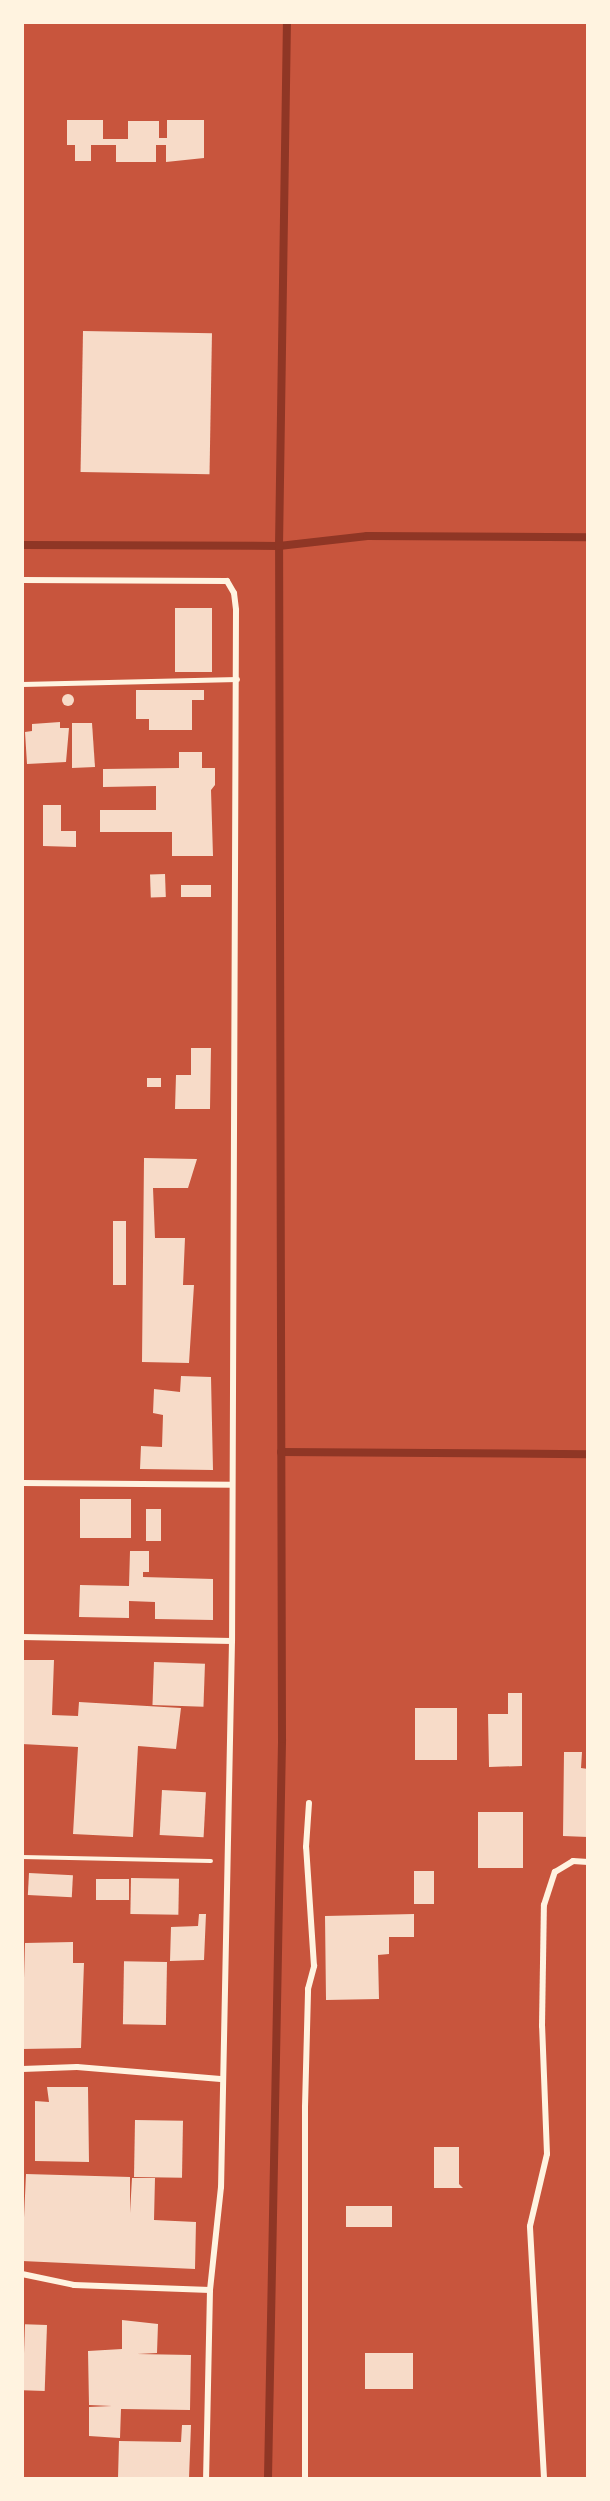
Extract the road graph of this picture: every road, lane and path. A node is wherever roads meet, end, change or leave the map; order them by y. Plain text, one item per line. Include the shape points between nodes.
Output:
1 (22, 580) edge
2 (237, 679) junction
3 (22, 684) edge
4 (22, 1483) edge
5 (232, 1485) junction
6 (22, 1637) edge
7 (232, 1641) junction
8 (309, 1803) dead end
9 (22, 1857) edge
10 (226, 1861) junction
11 (588, 1862) edge
12 (22, 2069) edge
13 (221, 2079) junction
14 (22, 2274) edge
15 (210, 2290) junction
16 (206, 2478) edge
17 (305, 2478) edge
18 (544, 2478) edge

1 - 2 street via 227,582 234,593 236,610
2 - 3 lane
2 - 5 street
4 - 5 street
5 - 7 street
6 - 7 street
7 - 10 street
8 - 17 street via 306,1847 314,1966 308,1989 306,2096
9 - 10 path
10 - 13 street
11 - 18 street via 573,1861 555,1872 544,1905 542,2026 547,2154 530,2226
12 - 13 street via 77,2067
13 - 15 street via 221,2187
14 - 15 street via 74,2285
15 - 16 street

